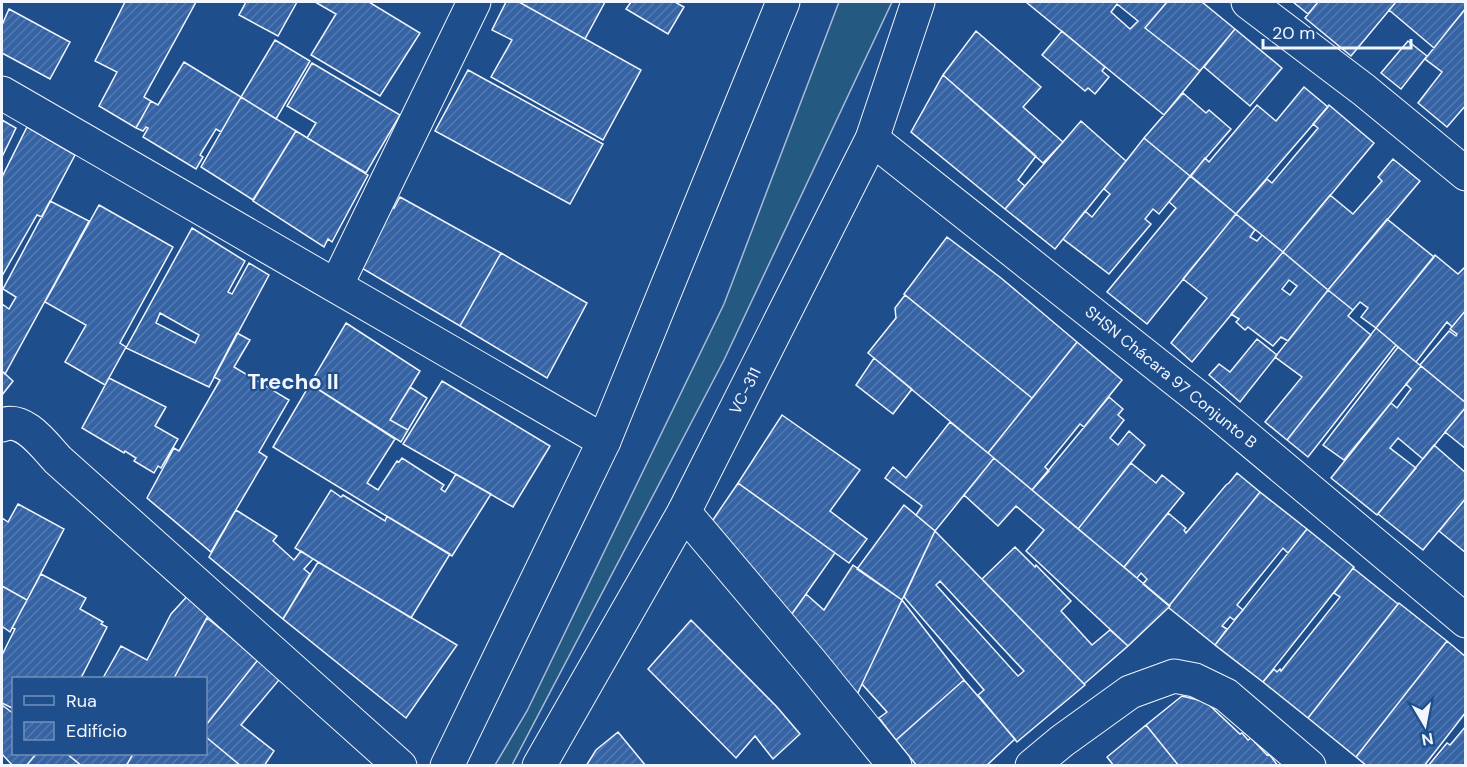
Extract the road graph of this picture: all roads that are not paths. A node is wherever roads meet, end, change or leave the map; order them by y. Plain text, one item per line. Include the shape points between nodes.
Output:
1 (474, 2) edge
2 (783, 2) edge
3 (918, 2) edge
4 (1248, 2) edge
5 (2, 93) edge
6 (872, 139) junction
7 (1466, 174) edge
8 (336, 286) junction
9 (2, 425) edge
10 (604, 441) junction
11 (684, 512) junction
12 (1466, 621) edge
13 (400, 765) edge
14 (447, 765) edge
15 (538, 765) edge
16 (895, 765) edge
17 (1032, 765) edge
18 (1309, 765) edge

1 - 8 street
2 - 10 street
3 - 6 street, VC-311
4 - 7 street
5 - 8 street
6 - 11 street, VC-311
6 - 12 street, SHSN Chácara 97 Conjunto B via 1214,410
8 - 10 street
9 - 13 street via 19,424 35,436
10 - 14 street
11 - 15 street, VC-311
11 - 16 street
17 - 18 street via 1130,692 1174,676 1195,680 1226,694

